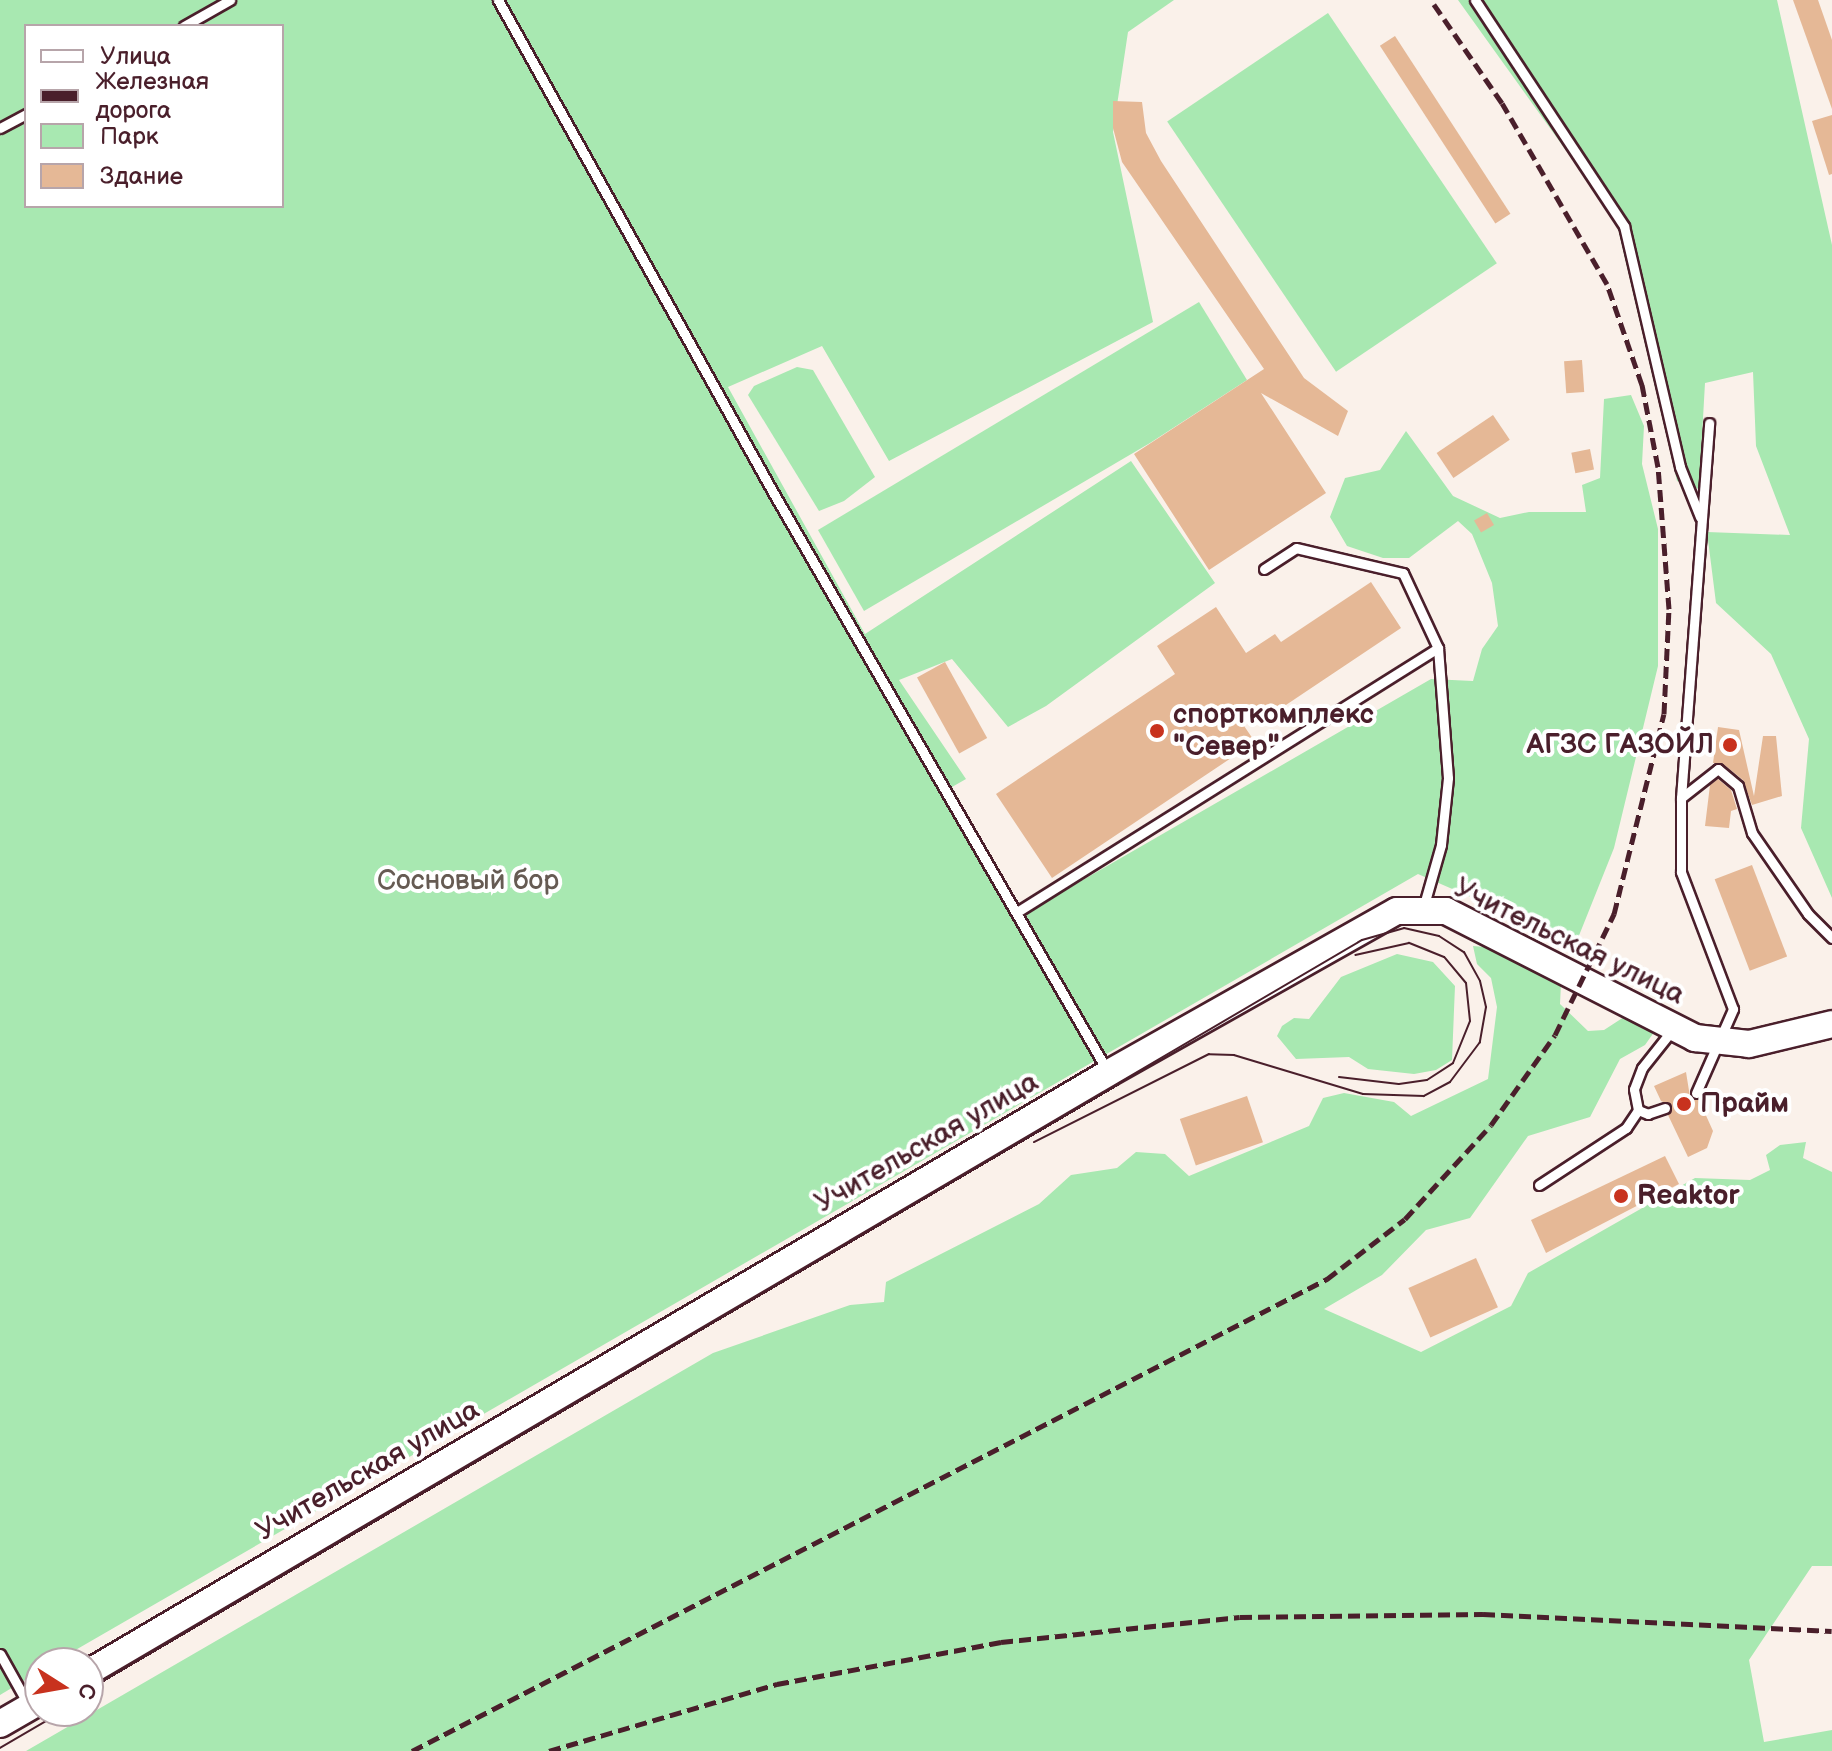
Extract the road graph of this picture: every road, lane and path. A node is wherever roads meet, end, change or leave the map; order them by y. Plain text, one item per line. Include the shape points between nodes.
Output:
1 (230, 0) edge
2 (498, 0) edge
3 (1475, 0) edge
4 (188, 24) edge
5 (24, 115) edge
6 (0, 128) edge
7 (1709, 423) dead end
8 (1700, 517) junction
9 (1264, 569) dead end
10 (1438, 648) junction
11 (1681, 798) junction
12 (1423, 908) junction
13 (1017, 912) junction
14 (1832, 938) edge
15 (1832, 1024) edge
16 (1673, 1029) junction
17 (1719, 1044) junction
18 (1109, 1073) junction
19 (1696, 1093) dead end
20 (1665, 1108) dead end
21 (1638, 1110) junction
22 (1539, 1185) dead end
23 (0, 1654) edge
24 (104, 1664) edge
25 (24, 1688) edge
26 (24, 1710) edge
27 (0, 1724) edge

1 - 4 lane
2 - 13 lane via 774,494
3 - 8 lane via 1624,226 1680,467
5 - 6 lane
7 - 8 lane
8 - 11 lane via 1695,663
9 - 10 lane via 1296,548 1403,573
10 - 12 lane via 1448,778 1441,845
10 - 13 lane
11 - 14 lane via 1718,769 1738,786 1752,833 1808,914
11 - 17 lane via 1681,872 1733,1009
12 - 16 main road, Учительская улица via 1466,920
12 - 18 main road, Учительская улица via 1397,911
13 - 18 lane
15 - 17 main road, Учительская улица via 1749,1044
16 - 17 main road, Учительская улица
16 - 21 lane via 1642,1068 1634,1089
17 - 19 lane
18 - 24 main road, Учительская улица
20 - 21 lane via 1648,1114
21 - 22 lane via 1626,1128
23 - 25 lane
26 - 27 main road

